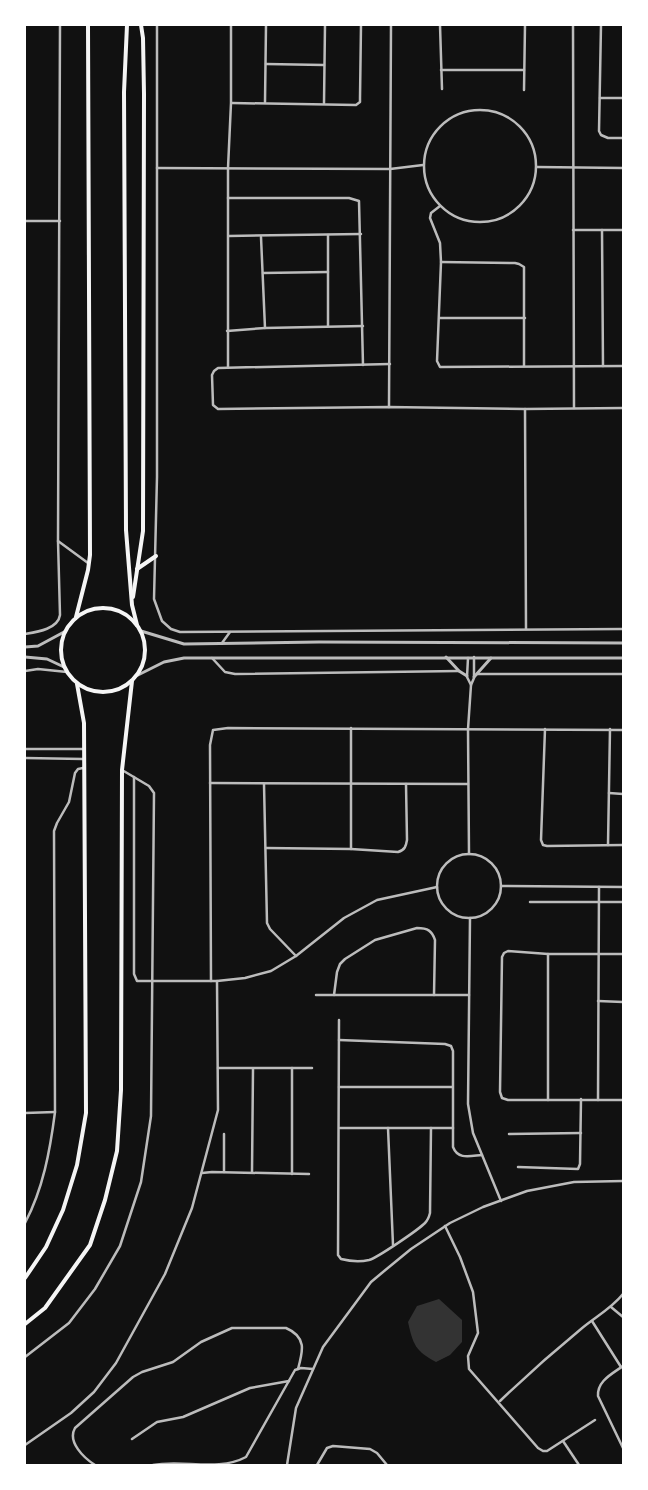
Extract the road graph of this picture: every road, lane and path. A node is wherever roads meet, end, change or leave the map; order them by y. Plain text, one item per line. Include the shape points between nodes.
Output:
1 (60, 25) edge
2 (88, 25) edge
3 (127, 25) edge
4 (141, 25) edge
5 (157, 25) edge
6 (231, 25) edge
7 (266, 25) edge
8 (325, 25) edge
9 (361, 25) edge
10 (392, 25) edge
11 (440, 25) edge
12 (524, 25) edge
13 (573, 25) edge
14 (601, 25) edge
15 (266, 64) junction
16 (324, 65) junction
17 (441, 70) junction
18 (524, 70) junction
19 (442, 89) dead end
20 (524, 90) dead end
21 (600, 98) junction
22 (623, 98) edge
23 (265, 102) junction
24 (231, 103) junction
25 (324, 104) junction
26 (623, 138) edge
27 (423, 165) junction
28 (537, 167) junction
29 (573, 167) junction
30 (157, 168) junction
31 (228, 168) junction
32 (623, 168) edge
33 (390, 169) junction
34 (228, 198) junction
35 (440, 206) junction
36 (25, 221) edge
37 (60, 221) junction
38 (573, 230) junction
39 (602, 230) junction
40 (623, 230) edge
41 (360, 234) junction
42 (328, 235) junction
43 (229, 236) junction
44 (261, 236) junction
45 (441, 262) junction
46 (263, 272) junction
47 (328, 272) junction
48 (440, 318) junction
49 (525, 318) junction
50 (363, 326) junction
51 (328, 327) junction
52 (265, 328) junction
53 (227, 331) junction
54 (390, 364) junction
55 (363, 365) junction
56 (524, 366) junction
57 (574, 366) junction
58 (603, 366) junction
59 (623, 366) edge
60 (228, 367) junction
61 (389, 407) junction
62 (574, 408) junction
63 (623, 408) edge
64 (525, 409) junction
65 (58, 541) junction
66 (156, 556) junction
67 (89, 564) junction
68 (137, 569) junction
69 (132, 604) junction
70 (76, 617) junction
71 (137, 625) junction
72 (526, 629) junction
73 (623, 629) edge
74 (141, 631) junction
75 (64, 632) junction
76 (230, 632) junction
77 (25, 634) edge
78 (623, 643) edge
79 (221, 644) junction
80 (25, 647) edge
81 (25, 657) edge
82 (446, 657) junction
83 (468, 657) junction
84 (474, 657) junction
85 (491, 657) junction
86 (212, 658) junction
87 (623, 658) edge
88 (64, 667) junction
89 (25, 671) edge
90 (459, 671) junction
91 (67, 672) junction
92 (623, 674) edge
93 (138, 675) junction
94 (475, 675) junction
95 (467, 676) junction
96 (132, 681) junction
97 (77, 684) junction
98 (471, 685) junction
99 (351, 728) junction
100 (468, 729) junction
101 (544, 729) junction
102 (610, 729) junction
103 (623, 730) edge
104 (84, 748) junction
105 (25, 749) edge
106 (25, 758) edge
107 (83, 759) junction
108 (83, 768) junction
109 (122, 770) junction
110 (134, 777) junction
111 (210, 783) junction
112 (264, 783) junction
113 (351, 784) junction
114 (406, 784) junction
115 (468, 784) junction
116 (609, 793) junction
117 (623, 794) edge
118 (623, 844) edge
119 (608, 845) junction
120 (266, 848) junction
121 (351, 849) junction
122 (469, 854) junction
123 (501, 886) junction
124 (436, 887) junction
125 (599, 887) junction
126 (623, 887) edge
127 (530, 902) dead end
128 (598, 902) junction
129 (623, 902) edge
130 (470, 918) junction
131 (548, 954) junction
132 (598, 954) junction
133 (623, 954) edge
134 (296, 956) junction
135 (211, 981) junction
136 (217, 981) junction
137 (152, 982) junction
138 (434, 995) junction
139 (469, 995) junction
140 (316, 996) dead end
141 (334, 996) junction
142 (598, 1001) junction
143 (623, 1002) edge
144 (339, 1020) dead end
145 (339, 1040) junction
146 (218, 1068) junction
147 (253, 1068) junction
148 (292, 1068) junction
149 (312, 1068) dead end
150 (339, 1087) junction
151 (452, 1087) junction
152 (581, 1099) junction
153 (548, 1100) junction
154 (598, 1100) junction
155 (623, 1100) edge
156 (55, 1112) junction
157 (25, 1113) edge
158 (340, 1128) junction
159 (388, 1128) junction
160 (431, 1128) junction
161 (453, 1128) junction
162 (581, 1133) junction
163 (224, 1134) dead end
164 (509, 1134) dead end
165 (482, 1155) junction
166 (518, 1167) dead end
167 (224, 1172) junction
168 (202, 1173) junction
169 (252, 1173) junction
170 (292, 1174) junction
171 (309, 1174) dead end
172 (623, 1180) edge
173 (501, 1201) junction
174 (25, 1223) edge
175 (445, 1226) junction
176 (394, 1246) junction
177 (25, 1278) edge
178 (623, 1294) edge
179 (611, 1306) junction
180 (623, 1318) edge
181 (592, 1320) junction
182 (25, 1324) edge
183 (25, 1357) edge
184 (622, 1366) edge
185 (298, 1368) junction
186 (313, 1369) junction
187 (290, 1381) junction
188 (499, 1402) junction
189 (595, 1420) dead end
190 (132, 1439) dead end
191 (563, 1441) junction
192 (25, 1445) edge
193 (623, 1448) edge
194 (95, 1465) edge
195 (153, 1465) edge
196 (287, 1465) edge
197 (317, 1465) edge
198 (387, 1465) edge
199 (579, 1465) edge

1 - 37 street
2 - 67 main road
3 - 69 main road via 124,92 126,530
4 - 68 main road via 144,84 142,531
5 - 30 street
6 - 24 street
7 - 15 street
8 - 16 street
9 - 25 street via 360,102 351,106
10 - 33 street
11 - 17 street
12 - 18 street
13 - 29 street
14 - 21 street
15 - 16 street
15 - 23 street
16 - 25 street
17 - 18 street
17 - 19 street
18 - 20 street
21 - 22 street
21 - 26 street via 601,135
23 - 24 street
23 - 25 street
24 - 31 street
27 - 28 street via 426,148 434,132 463,112 481,109 498,112 527,133
27 - 33 street
27 - 35 street via 427,187
28 - 29 street
28 - 35 street via 535,183 527,198 502,219 486,223 469,222
29 - 32 street
29 - 38 street
30 - 31 street
30 - 66 street
31 - 33 street
31 - 34 street
33 - 54 street
34 - 41 street via 357,199 360,203
34 - 43 street
35 - 45 street via 430,218 440,243
36 - 37 street
37 - 65 street
38 - 39 street
38 - 57 street
39 - 40 street
39 - 58 street
41 - 42 street
41 - 50 street
42 - 44 street
42 - 47 street
43 - 44 street
43 - 53 street
44 - 46 street
45 - 48 street
45 - 49 street via 522,265 525,270
46 - 47 street
46 - 52 street
47 - 51 street
48 - 49 street
48 - 56 street via 437,361 440,367
49 - 56 street
50 - 51 street
50 - 55 street
51 - 52 street
52 - 53 street
53 - 60 street
54 - 55 street
54 - 61 street
55 - 60 street
56 - 57 street
57 - 58 street
57 - 62 street
58 - 59 street
60 - 61 street via 216,369 212,375 213,405 218,410
61 - 64 street
62 - 63 street
62 - 64 street
64 - 72 street
65 - 67 street
65 - 77 street via 59,619 53,626
66 - 68 main road
66 - 76 street via 155,603 162,621 175,632
67 - 70 main road
68 - 69 main road
69 - 71 main road
70 - 71 main road via 96,608 108,608 126,615
70 - 75 main road
71 - 74 main road
72 - 73 street
72 - 76 street
74 - 79 street via 184,644
74 - 93 main road via 145,654
75 - 80 street via 38,646
75 - 88 main road via 60,652
76 - 79 street
78 - 79 street
81 - 88 street via 47,659
82 - 83 street
82 - 86 street
82 - 90 street
83 - 84 street
83 - 95 street
84 - 85 street
84 - 94 street
85 - 87 street
85 - 94 street
86 - 90 street via 225,672 235,674
86 - 93 street via 164,662
88 - 91 main road
89 - 91 street
90 - 95 street
91 - 97 main road
92 - 94 street
93 - 96 main road
94 - 98 street
95 - 98 street
96 - 97 main road via 114,691 98,692
96 - 109 main road
97 - 104 main road via 84,723
98 - 100 street
99 - 100 street
99 - 111 street via 217,728 210,738
99 - 113 street
100 - 101 street
100 - 115 street
101 - 102 street
101 - 119 street via 543,844
102 - 103 street
102 - 116 street
104 - 105 street
104 - 107 main road
106 - 107 street
107 - 108 main road
108 - 156 street via 75,773 69,802 54,831
108 - 177 main road via 86,1113 77,1165 63,1210 46,1247
109 - 110 street
109 - 182 main road via 121,1090 117,1150 90,1245 45,1308
110 - 137 street via 154,793
110 - 137 street via 134,974 137,981
111 - 112 street
111 - 135 street
112 - 113 street
112 - 120 street
113 - 114 street
113 - 121 street
114 - 115 street
114 - 121 street via 405,848 398,852
115 - 122 street
116 - 117 street
116 - 119 street
118 - 119 street
120 - 121 street
120 - 134 street via 268,926
122 - 123 street via 487,860 499,876
122 - 124 street via 458,856 446,864
123 - 125 street
123 - 130 street via 499,896 488,912
124 - 130 street via 443,906 460,917
124 - 134 street via 377,900 344,918
125 - 126 street
125 - 128 street
127 - 128 street
128 - 129 street
128 - 132 street
130 - 139 street
131 - 132 street
131 - 153 street
131 - 153 street via 508,951 502,957 500,1092 502,1098 508,1100
132 - 133 street
132 - 142 street
134 - 136 street via 271,971
135 - 136 street
135 - 137 street
136 - 146 street
137 - 183 street via 151,1116 142,1182 120,1246 95,1289 69,1323
138 - 139 street
138 - 141 street
138 - 141 street via 436,940 432,932 417,928 375,940 345,959 337,972
139 - 165 street via 468,1104 472,1133
140 - 141 street
142 - 143 street
142 - 154 street
144 - 145 street
145 - 150 street
145 - 151 street via 451,1046
146 - 147 street
146 - 168 street via 218,1110
147 - 148 street
147 - 169 street
148 - 149 street
148 - 170 street
150 - 151 street
150 - 158 street
151 - 161 street
152 - 153 street
152 - 154 street
152 - 162 street
154 - 155 street
156 - 157 street
156 - 174 street via 50,1151
158 - 159 street
158 - 176 street via 338,1255 341,1259 369,1260
159 - 160 street
159 - 176 street
160 - 161 street
160 - 176 street via 428,1220
161 - 165 street via 455,1153 460,1156
162 - 164 street
162 - 166 street via 578,1169
163 - 167 street
165 - 173 street
167 - 168 street
167 - 169 street
168 - 192 street via 192,1208 165,1274 116,1363 94,1392 71,1413
169 - 170 street
170 - 171 street
172 - 173 street via 574,1182 527,1191
173 - 175 street
175 - 186 street via 410,1249 371,1282 323,1347
175 - 188 street via 472,1292 478,1333 468,1356 469,1369
178 - 179 street
179 - 180 street
179 - 181 street
181 - 184 street
181 - 188 street
184 - 193 street via 603,1381 598,1396
185 - 186 street
185 - 187 street
185 - 194 street via 303,1348 292,1330 226,1330 201,1342 173,1362 133,1377 75,1428 73,1442
186 - 196 street via 296,1408
187 - 190 street via 250,1388 183,1417 157,1422
187 - 195 street via 246,1458 223,1464
188 - 191 street via 538,1448 547,1451
189 - 191 street
191 - 199 street
197 - 198 street via 328,1448 333,1446 370,1449

